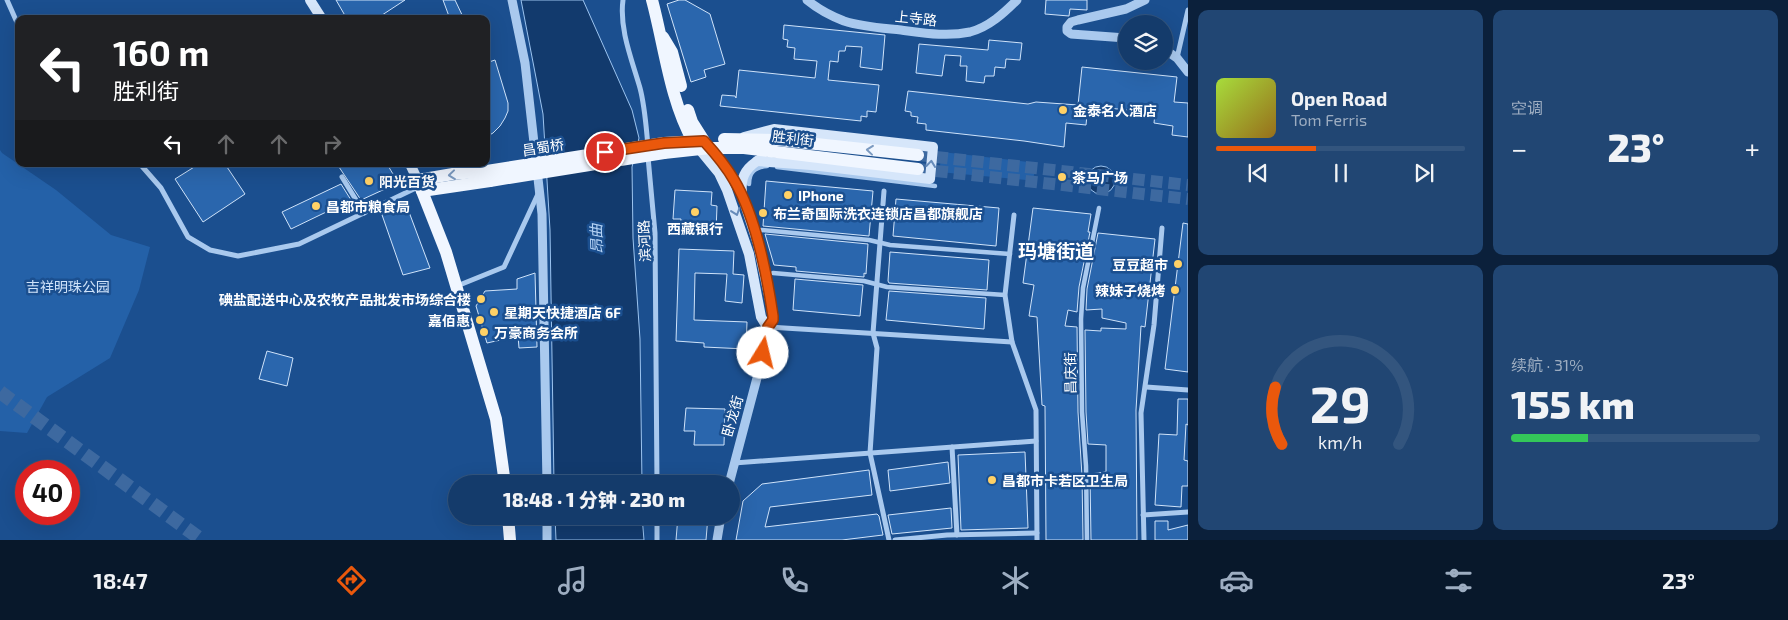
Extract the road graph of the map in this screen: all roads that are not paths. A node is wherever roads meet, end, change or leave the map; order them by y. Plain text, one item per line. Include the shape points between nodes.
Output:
1 (7, 0) edge
2 (310, 0) edge
3 (512, 0) edge
4 (623, 0) edge
5 (652, 0) edge
6 (807, 0) edge
7 (1017, 0) edge
8 (1145, 0) edge
9 (1188, 10) edge
10 (319, 15) edge
11 (15, 18) edge
12 (1118, 37) edge
13 (1173, 55) edge
14 (1177, 58) junction
15 (1188, 72) edge
16 (734, 139) junction
17 (701, 145) junction
18 (664, 148) joint
19 (783, 152) junction
20 (918, 155) tunnel mouth
21 (757, 161) junction
22 (143, 167) edge
23 (411, 167) edge
24 (918, 169) tunnel mouth
25 (342, 177) dead end
26 (749, 184) dead end
27 (420, 186) junction
28 (935, 186) dead end
29 (539, 191) junction
30 (884, 191) dead end
31 (742, 195) junction
32 (1099, 208) dead end
33 (364, 213) junction
34 (1014, 215) dead end
35 (1162, 228) dead end
36 (761, 230) dead end
37 (880, 242) junction
38 (1010, 254) junction
39 (773, 273) dead end
40 (876, 285) junction
41 (456, 286) junction
42 (1005, 295) junction
43 (768, 327) junction
44 (873, 332) junction
45 (1012, 342) junction
46 (1146, 388) junction
47 (1188, 390) edge
48 (1036, 441) junction
49 (952, 447) junction
50 (870, 453) junction
51 (734, 463) junction
52 (504, 475) edge
53 (547, 475) edge
54 (656, 475) edge
55 (731, 475) edge
56 (1188, 512) edge
57 (1143, 515) junction
58 (509, 525) edge
59 (547, 525) edge
60 (657, 525) edge
61 (720, 525) edge
62 (1037, 533) junction
63 (957, 535) junction
64 (922, 538) edge
65 (510, 540) edge
66 (547, 540) edge
67 (657, 540) edge
68 (717, 540) edge
69 (889, 540) edge
70 (894, 540) edge
71 (1037, 540) edge
72 (1087, 540) edge
73 (1144, 540) edge

1 - 11 street
2 - 10 main road
3 - 29 street via 525,63
4 - 54 street, 滨河路 via 626,36 645,110 656,233
5 - 17 main road via 684,123
6 - 7 street, 上寺路 via 829,14 855,24 942,34 971,32 994,20
8 - 12 street via 1126,9 1078,20 1067,27 1071,34
9 - 14 street
13 - 14 street
14 - 15 street
16 - 17 main road, 胜利街
20 -> 16 main road, 胜利街 via 779,140
21 -> 16 main road via 930,179 933,147 774,129
17 - 18 main road, 胜利街
17 - 19 main road, 胜利街
17 - 31 main road, 卧龙街 via 734,180
17 -> 43 main road via 728,190 749,254 761,317
18 - 27 main road, 昌蜀桥, bridge via 488,176 454,174
19 - 21 main road
19 - 24 main road, 胜利街
21 - 31 main road via 743,176
22 - 33 street via 161,188 188,237 210,250 238,256 299,244
23 - 27 main road
25 - 33 street
26 - 28 street via 752,171 767,166
27 - 33 street
27 - 41 main road
29 - 41 street via 504,267
29 - 53 street
30 - 37 street
31 - 43 main road, 卧龙街 via 758,244 771,305 773,320
32 - 72 street, 昌庆街 via 1083,288 1081,319
34 - 38 street
35 - 46 street
36 - 37 street
37 - 38 street
37 - 40 street
38 - 42 street
39 - 40 street via 864,281
40 - 42 street
40 - 44 street
41 - 52 main road via 496,419
42 - 45 street
43 - 44 street
43 - 51 street, 卧龙街
44 - 45 street
44 - 50 street via 877,348
45 - 48 street via 1036,410
46 - 47 street
46 - 57 street via 1141,413
48 - 49 street
48 - 62 street
49 - 50 street
49 - 63 street
50 - 51 street
50 - 69 street
51 - 55 street, 卧龙街
56 - 57 street
57 - 73 street
58 - 65 main road
59 - 66 street
60 - 67 street
61 - 68 street
62 - 63 street
62 - 71 street
63 - 64 street
64 - 70 street

